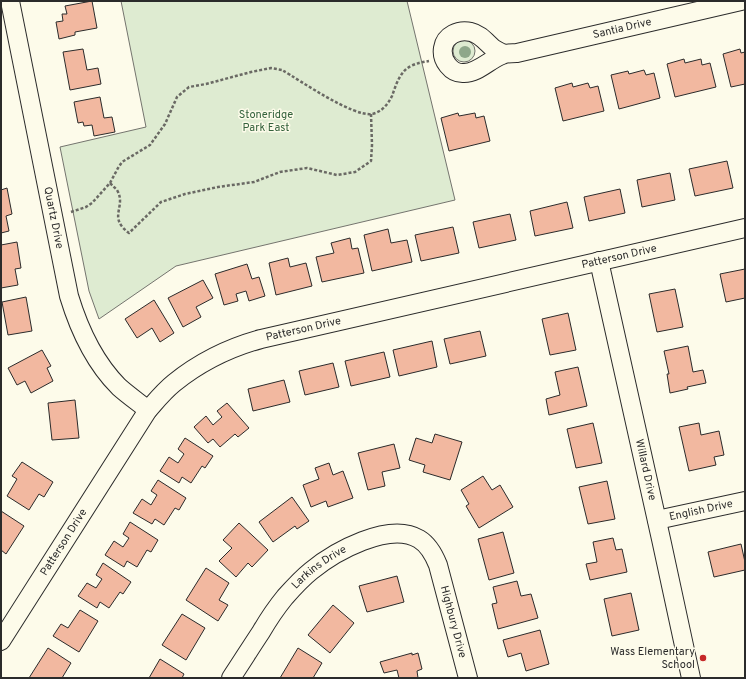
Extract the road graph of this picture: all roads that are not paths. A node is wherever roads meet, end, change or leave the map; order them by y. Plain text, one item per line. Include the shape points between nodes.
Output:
1 (10, 1) edge
2 (741, 1) edge
3 (504, 54) dead end
4 (745, 228) edge
5 (599, 262) junction
6 (148, 410) junction
7 (745, 501) edge
8 (657, 520) junction
9 (438, 565) joint
10 (1, 642) edge
11 (232, 678) edge
12 (468, 678) edge
13 (691, 678) edge

1 - 6 street, Quartz Drive via 74,313 86,340 107,373 118,386
2 - 3 street, Santia Drive
4 - 5 street, Patterson Drive
5 - 6 street, Patterson Drive via 241,344 189,371 164,392
5 - 8 street, Willard Drive
6 - 10 street, Patterson Drive
7 - 8 street, English Drive
8 - 13 street, Willard Drive
9 - 11 street, Larkins Drive via 426,544 405,534 378,536 345,549 310,572 284,598
9 - 12 street, Highbury Drive

